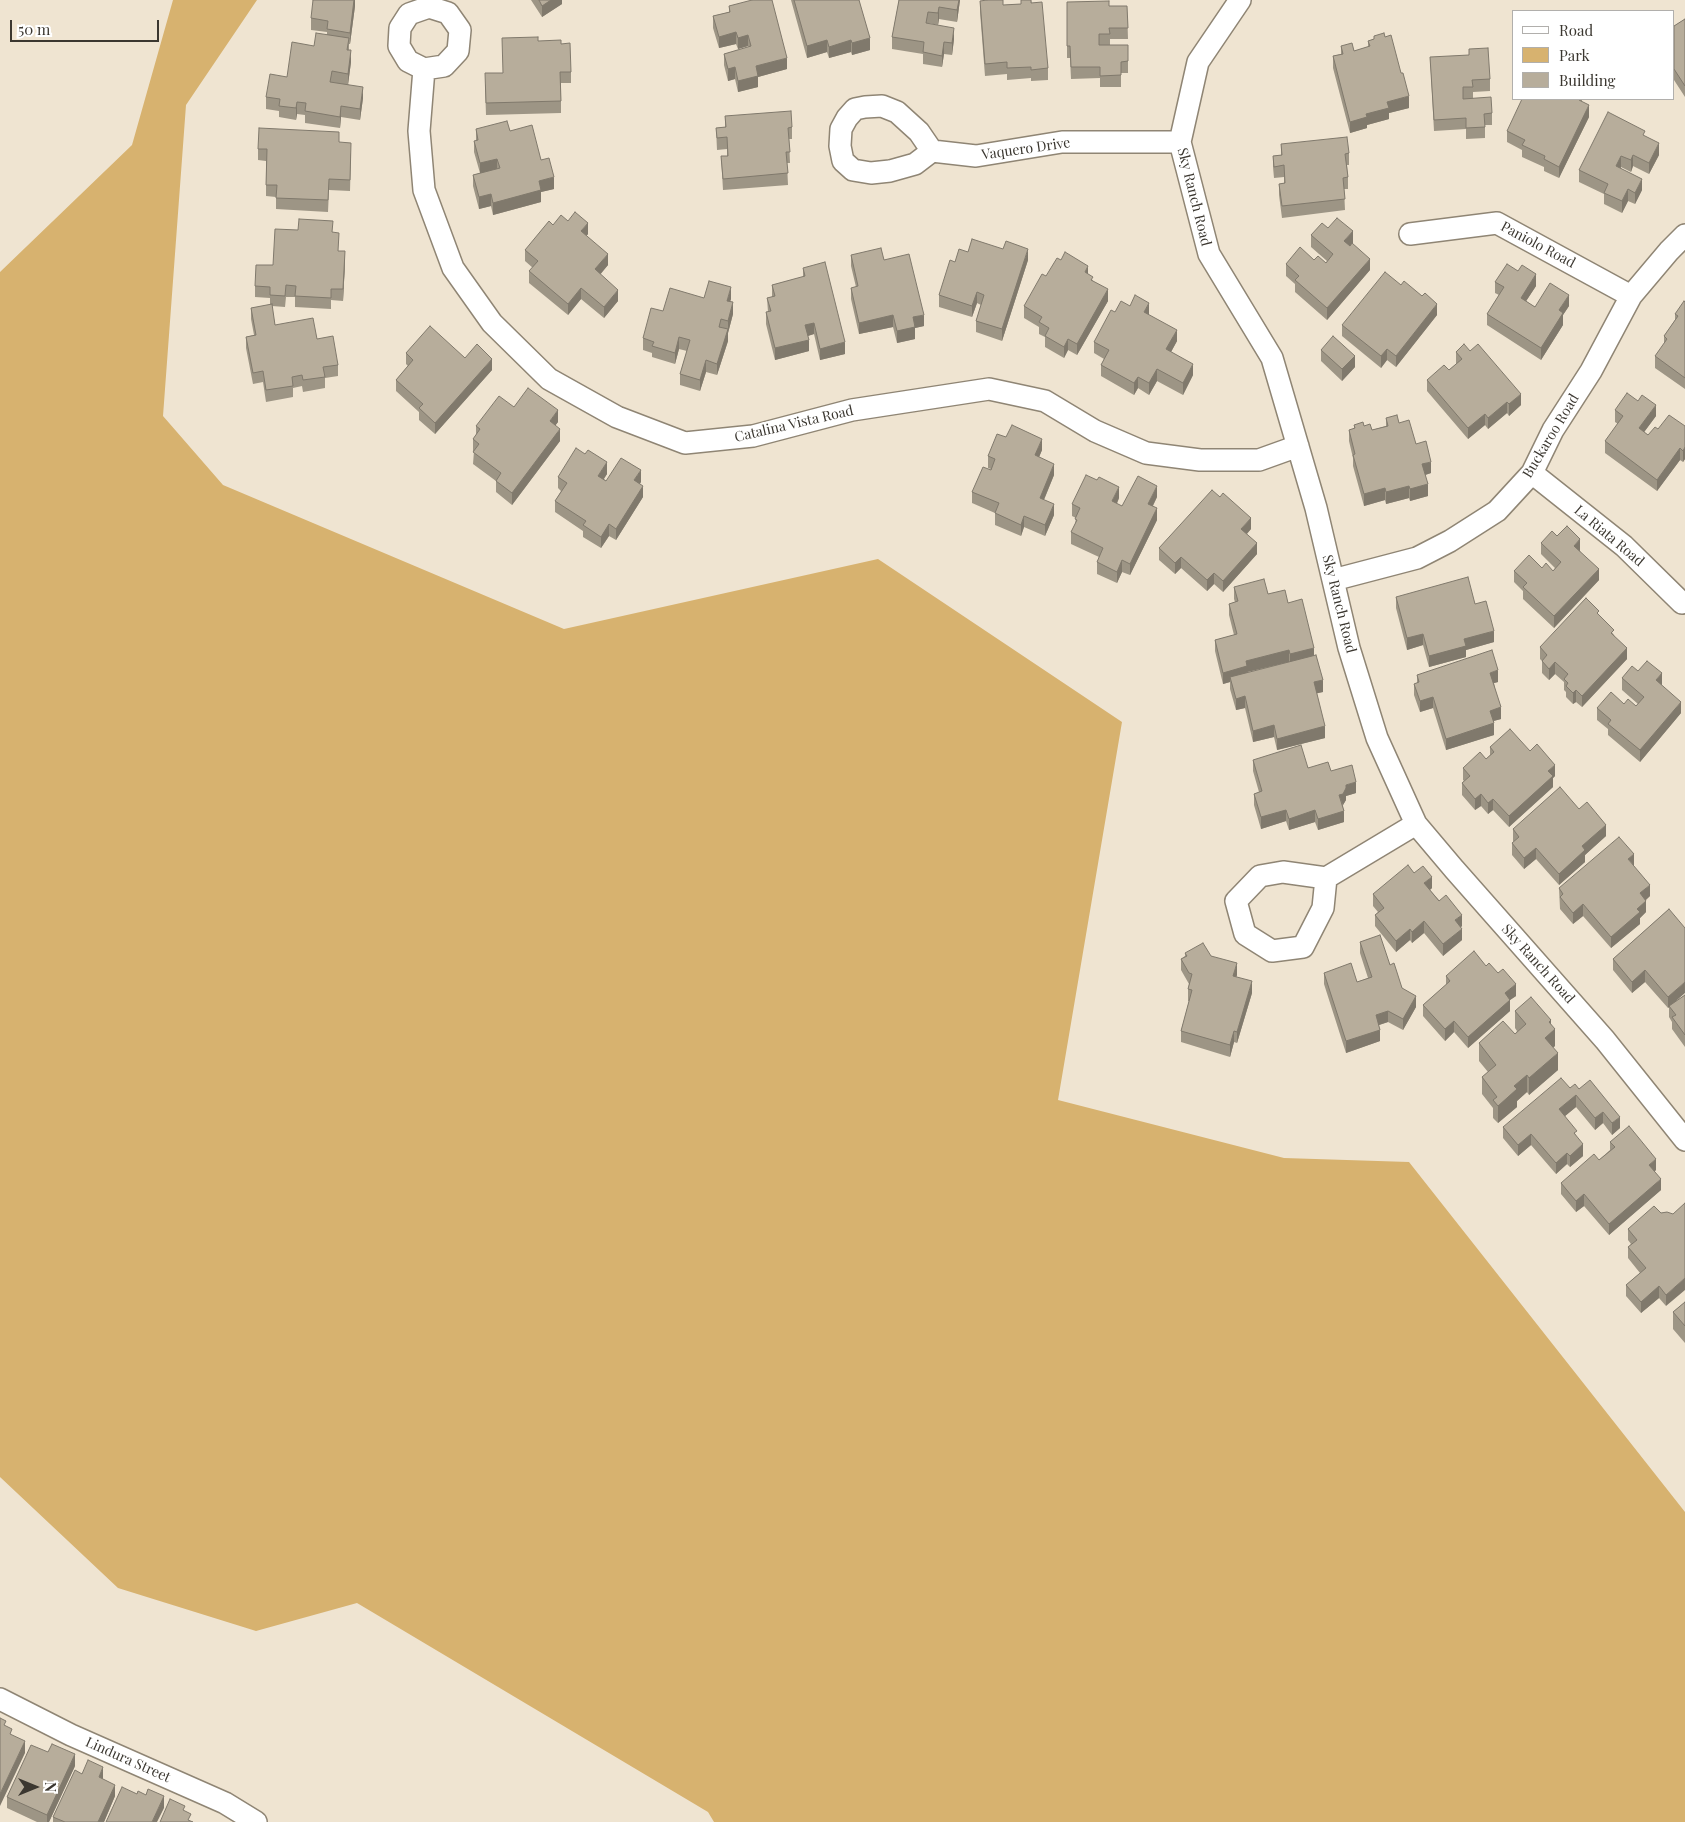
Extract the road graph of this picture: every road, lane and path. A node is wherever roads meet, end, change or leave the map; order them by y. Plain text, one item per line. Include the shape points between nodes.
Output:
1 (1240, 0) edge
2 (424, 70) dead end
3 (1180, 142) junction
4 (932, 151) dead end
5 (1410, 234) dead end
6 (1685, 235) edge
7 (1631, 296) junction
8 (1298, 446) junction
9 (1532, 473) junction
10 (1332, 580) junction
11 (1682, 603) dead end
12 (1416, 824) junction
13 (1326, 878) junction
14 (1685, 1140) edge
15 (0, 1699) edge
16 (256, 1822) edge

1 - 3 street, Sky Ranch Road via 1198,62
2 - 8 street, Catalina Vista Road via 419,131 424,190 452,268 492,323 549,380 617,417 685,443 753,436 852,410 989,389 1045,401 1094,431 1146,453 1200,460 1259,460
3 - 4 street, Vaquero Drive via 1062,142 976,156
3 - 8 street, Sky Ranch Road via 1209,254 1272,358
5 - 7 street, Paniolo Road via 1497,222
6 - 7 street, Buckaroo Road
7 - 9 street, Buckaroo Road via 1591,371 1553,430
8 - 10 street, Sky Ranch Road
9 - 10 street, Buckaroo Road via 1497,511 1450,541 1417,558
9 - 11 street, La Riata Road via 1624,546
10 - 12 street, Sky Ranch Road via 1377,738
12 - 13 street
12 - 14 street, Sky Ranch Road via 1605,1040
13 - 13 street via 1323,908 1303,946 1272,951 1245,934 1236,901 1260,876 1283,872
15 - 16 street, Lindura Street via 71,1735 225,1803

